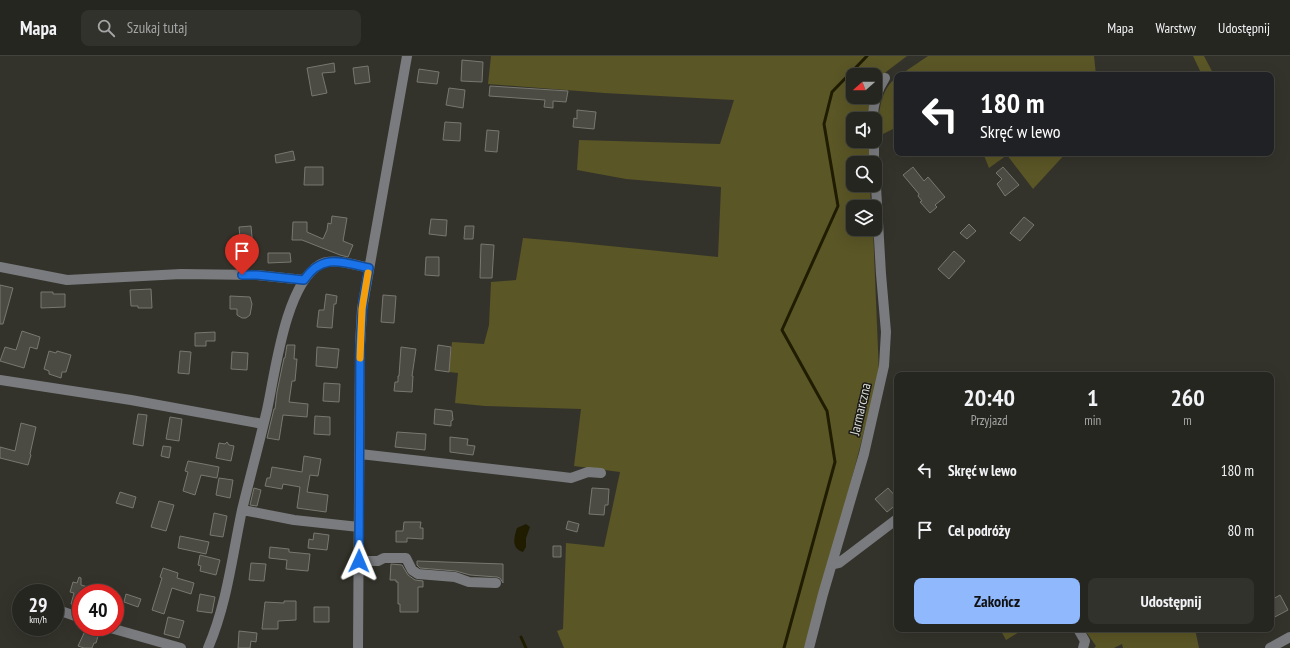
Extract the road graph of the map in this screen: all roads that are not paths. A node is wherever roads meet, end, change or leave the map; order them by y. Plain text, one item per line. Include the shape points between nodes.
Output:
1 (407, 56) edge
2 (884, 78) dead end
3 (874, 112) edge
4 (876, 192) edge
5 (0, 267) edge
6 (369, 268) junction
7 (304, 280) junction
8 (0, 380) edge
9 (264, 424) junction
10 (360, 454) junction
11 (601, 473) dead end
12 (242, 510) junction
13 (894, 521) edge
14 (359, 527) junction
15 (359, 561) junction
16 (832, 563) junction
17 (496, 583) dead end
18 (124, 632) edge
19 (1080, 632) edge
20 (1290, 637) edge
21 (181, 648) edge
22 (208, 648) edge
23 (358, 648) edge
24 (809, 648) edge
25 (1083, 648) edge
26 (1270, 648) edge

1 - 6 street
2 - 3 street
4 - 16 street, Jarmarczna via 886,332 884,366 864,454
5 - 7 street via 67,280 181,274 257,275
6 - 7 street via 328,262 315,268
6 - 10 street via 361,334
7 - 9 street via 283,332
8 - 9 street
9 - 12 street
10 - 11 street via 571,478 588,472
10 - 14 street
12 - 14 street via 294,520
12 - 22 street via 226,596
13 - 16 street via 839,563
14 - 15 street
15 - 17 street via 406,558 412,570 418,574 455,577 469,582
15 - 23 street
16 - 24 street, Jarmarczna
18 - 21 street
19 - 25 street via 1085,641
20 - 26 street

